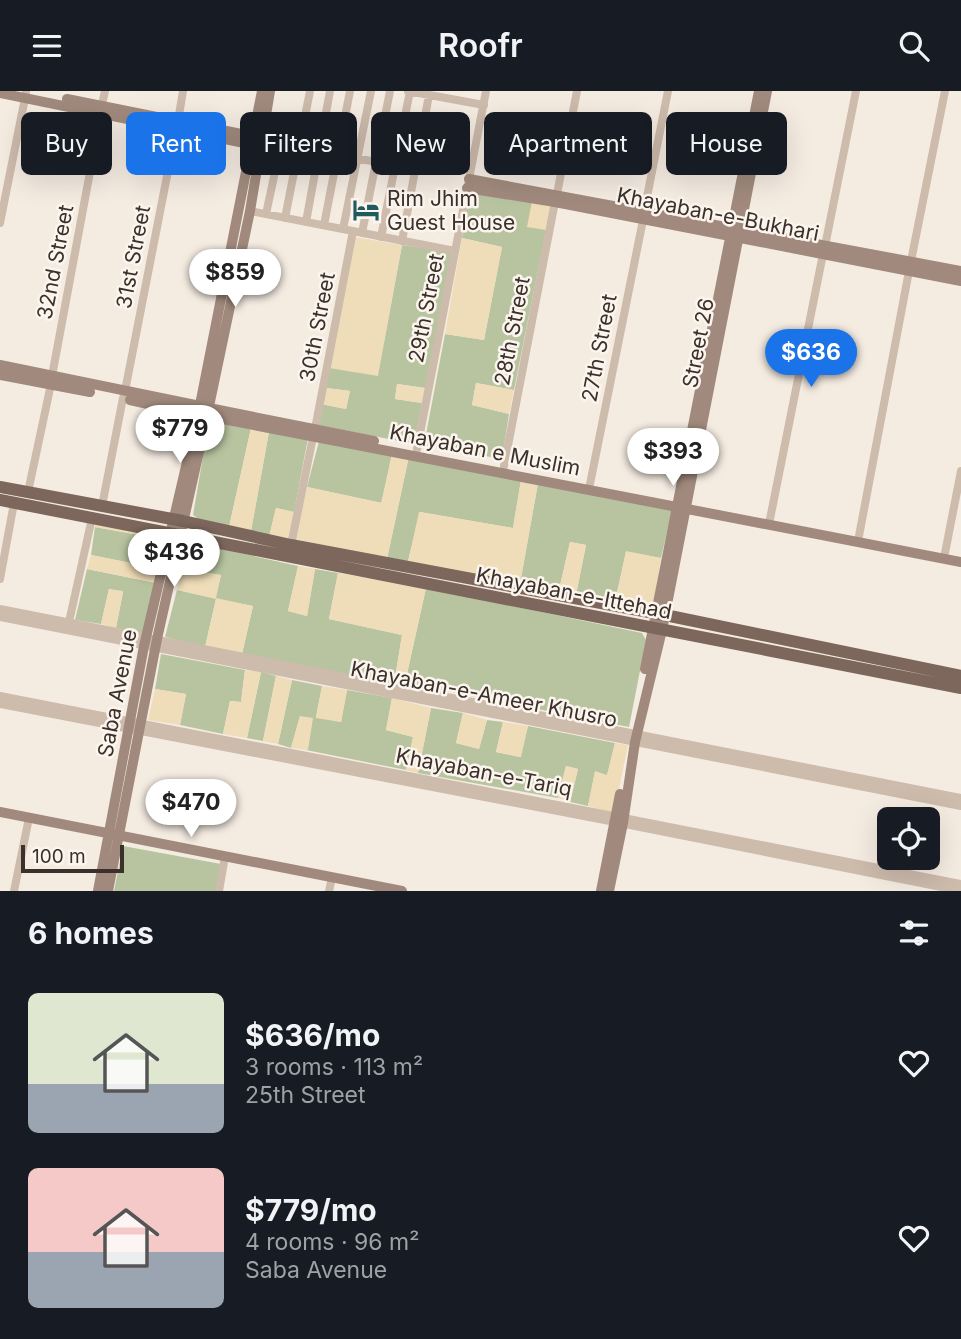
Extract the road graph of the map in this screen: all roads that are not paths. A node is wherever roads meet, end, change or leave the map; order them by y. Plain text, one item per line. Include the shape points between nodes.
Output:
1 (105, 91) edge
2 (183, 91) edge
3 (262, 91) edge
4 (270, 91) edge
5 (310, 91) edge
6 (330, 91) edge
7 (351, 91) edge
8 (371, 91) edge
9 (390, 91) edge
10 (409, 91) edge
11 (486, 91) edge
12 (577, 91) edge
13 (668, 91) edge
14 (759, 91) edge
15 (767, 91) edge
16 (856, 91) edge
17 (945, 91) edge
18 (0, 93) edge
19 (25, 93) edge
20 (429, 95) junction
21 (484, 105) junction
22 (102, 109) junction
23 (179, 112) edge
24 (261, 112) edge
25 (265, 112) edge
26 (306, 112) edge
27 (326, 112) edge
28 (347, 112) edge
29 (386, 112) edge
30 (405, 112) edge
31 (426, 112) edge
32 (126, 114) edge
33 (358, 160) junction
34 (371, 162) edge
35 (167, 175) edge
36 (252, 175) edge
37 (255, 175) edge
38 (274, 175) edge
39 (294, 175) edge
40 (315, 175) edge
41 (334, 175) edge
42 (373, 175) edge
43 (392, 175) edge
44 (413, 175) edge
45 (468, 183) junction
46 (556, 198) junction
47 (250, 211) junction
48 (266, 214) junction
49 (643, 216) junction
50 (285, 218) junction
51 (306, 222) junction
52 (0, 223) edge
53 (324, 225) junction
54 (343, 229) junction
55 (358, 232) junction
56 (736, 233) junction
57 (381, 237) junction
58 (402, 241) junction
59 (824, 250) junction
60 (455, 251) junction
61 (910, 266) junction
62 (961, 271) edge
63 (961, 281) edge
64 (0, 365) edge
65 (8, 373) edge
66 (52, 380) junction
67 (124, 395) junction
68 (203, 411) junction
69 (314, 433) junction
70 (371, 444) junction
71 (417, 449) junction
72 (468, 462) junction
73 (504, 466) junction
74 (961, 471) edge
75 (534, 475) junction
76 (590, 484) junction
77 (0, 487) edge
78 (28, 492) junction
79 (627, 493) junction
80 (0, 500) edge
81 (14, 503) junction
82 (682, 504) junction
83 (102, 506) junction
84 (92, 518) junction
85 (771, 519) junction
86 (178, 520) junction
87 (175, 535) junction
88 (859, 536) junction
89 (291, 545) junction
90 (900, 547) junction
91 (945, 552) junction
92 (961, 555) edge
93 (961, 562) edge
94 (0, 579) edge
95 (0, 609) edge
96 (0, 617) edge
97 (659, 621) junction
98 (69, 622) junction
99 (151, 643) junction
100 (961, 676) edge
101 (961, 688) edge
102 (0, 696) edge
103 (0, 704) edge
104 (135, 726) junction
105 (633, 738) junction
106 (873, 784) junction
107 (961, 798) edge
108 (961, 806) edge
109 (0, 812) edge
110 (0, 817) edge
111 (619, 819) junction
112 (28, 820) junction
113 (114, 837) junction
114 (225, 859) junction
115 (836, 863) junction
116 (331, 884) edge
117 (961, 884) edge
118 (15, 891) edge
119 (98, 891) edge
120 (108, 891) edge
121 (219, 891) edge
122 (377, 891) edge
123 (402, 891) edge
124 (601, 891) edge
125 (609, 891) edge
126 (961, 891) edge

1 - 22 street, 32nd Street
2 - 23 street, 31st Street
3 - 24 street, Saba Avenue
4 - 25 street, Saba Avenue
5 - 26 street
6 - 27 street
7 - 28 street
8 - 33 street
9 - 29 street, 30th Street
10 - 20 street
10 - 30 street
11 - 21 street, 29th Street
12 - 46 street, 28th Street
13 - 49 street, 27th Street
14 - 56 street, Street 26
15 - 56 street, Street 26
16 - 59 street
17 - 61 street
18 - 19 street
19 - 22 street
19 - 52 street
20 - 21 street
20 - 31 street
21 - 45 street, 29th Street
22 - 32 street
22 - 66 street, 32nd Street
33 - 34 street
33 - 54 street
35 - 67 street, 31st Street
36 - 68 street, Saba Avenue
37 - 47 street, Saba Avenue
38 - 48 street
39 - 50 street
40 - 51 street
41 - 53 street
42 - 55 street, 30th Street
43 - 57 street
44 - 58 street
45 - 46 street, Khayaban-e-Bukhari
45 - 60 street, 29th Street
46 - 49 street, Khayaban-e-Bukhari
46 - 73 street, 28th Street
47 - 48 street
47 - 68 street, Saba Avenue
48 - 50 street
49 - 56 street, Khayaban-e-Bukhari
49 - 76 street, 27th Street
50 - 51 street
51 - 53 street
53 - 54 street
54 - 55 street
55 - 57 street
55 - 69 street, 30th Street
56 - 59 street, Khayaban-e-Bukhari
56 - 82 street, Street 26
57 - 58 street
58 - 60 street
59 - 61 street, Khayaban-e-Bukhari
59 - 85 street
60 - 71 street, 29th Street
61 - 62 street, Khayaban-e-Bukhari
61 - 63 street, Khayaban-e-Bukhari
61 - 88 street
64 - 65 street, Khayaban e Muslim
65 - 66 street, Khayaban e Muslim
66 - 67 street, Khayaban e Muslim
66 - 78 street, 32nd Street
67 - 68 street, Khayaban e Muslim
67 - 83 street, 31st Street
68 - 69 street, Khayaban e Muslim
68 - 86 street, Saba Avenue
69 - 70 street, Khayaban e Muslim
69 - 89 street, 30th Street
70 - 71 street, Khayaban e Muslim
70 - 72 street, Khayaban e Muslim
71 - 72 street, Khayaban e Muslim
72 - 73 street, Khayaban e Muslim
72 - 75 street, Khayaban e Muslim
73 - 75 street, Khayaban e Muslim
74 - 91 street
75 - 76 street, Khayaban e Muslim
75 - 79 street, Khayaban e Muslim
76 - 79 street, Khayaban e Muslim
77 - 78 main road
78 - 83 main road, Khayaban-e-Ittehad
79 - 82 street, Khayaban e Muslim
80 - 81 main road, Khayaban-e-Ittehad
81 - 84 main road, Khayaban-e-Ittehad
81 - 94 street
82 - 85 street, Khayaban e Muslim
82 - 90 street, Khayaban e Muslim
82 - 97 street, Street 26
83 - 86 main road, Khayaban-e-Ittehad
84 - 87 main road, Khayaban-e-Ittehad
84 - 98 street
85 - 88 street, Khayaban e Muslim
86 - 87 street, Saba Avenue
86 - 89 main road, Khayaban-e-Ittehad
87 - 97 main road, Khayaban-e-Ittehad
87 - 99 street, Saba Avenue
88 - 90 street, Khayaban e Muslim
89 - 97 main road, Khayaban-e-Ittehad
90 - 91 street, Khayaban e Muslim
90 - 93 street, Khayaban e Muslim
91 - 92 street, Khayaban e Muslim
95 - 98 street, Khayaban-e-Ameer Khusro
96 - 99 street, Khayaban-e-Ameer Khusro
97 - 100 main road, Khayaban-e-Ittehad
97 - 101 main road, Khayaban-e-Ittehad
97 - 105 street, Street 26
98 - 99 street, Khayaban-e-Ameer Khusro
99 - 104 street, Saba Avenue
99 - 105 street, Khayaban-e-Ameer Khusro
102 - 104 street, Khayaban-e-Tariq
103 - 104 street, Khayaban-e-Tariq
104 - 111 street, Khayaban-e-Tariq
104 - 113 street, Saba Avenue
105 - 106 street, Khayaban-e-Ameer Khusro
105 - 111 street, Street 26
106 - 107 street, Khayaban-e-Ameer Khusro
106 - 108 street, Khayaban-e-Ameer Khusro
109 - 112 street
110 - 112 street
111 - 115 street, Khayaban-e-Tariq
111 - 124 street, Street 26
111 - 125 street, Street 26
112 - 113 street
112 - 118 street
113 - 114 street
113 - 119 street, Saba Avenue
113 - 120 street, Saba Avenue
114 - 116 street
114 - 121 street
115 - 117 street, Khayaban-e-Tariq
115 - 126 street, Khayaban-e-Tariq
116 - 122 street
116 - 123 street

